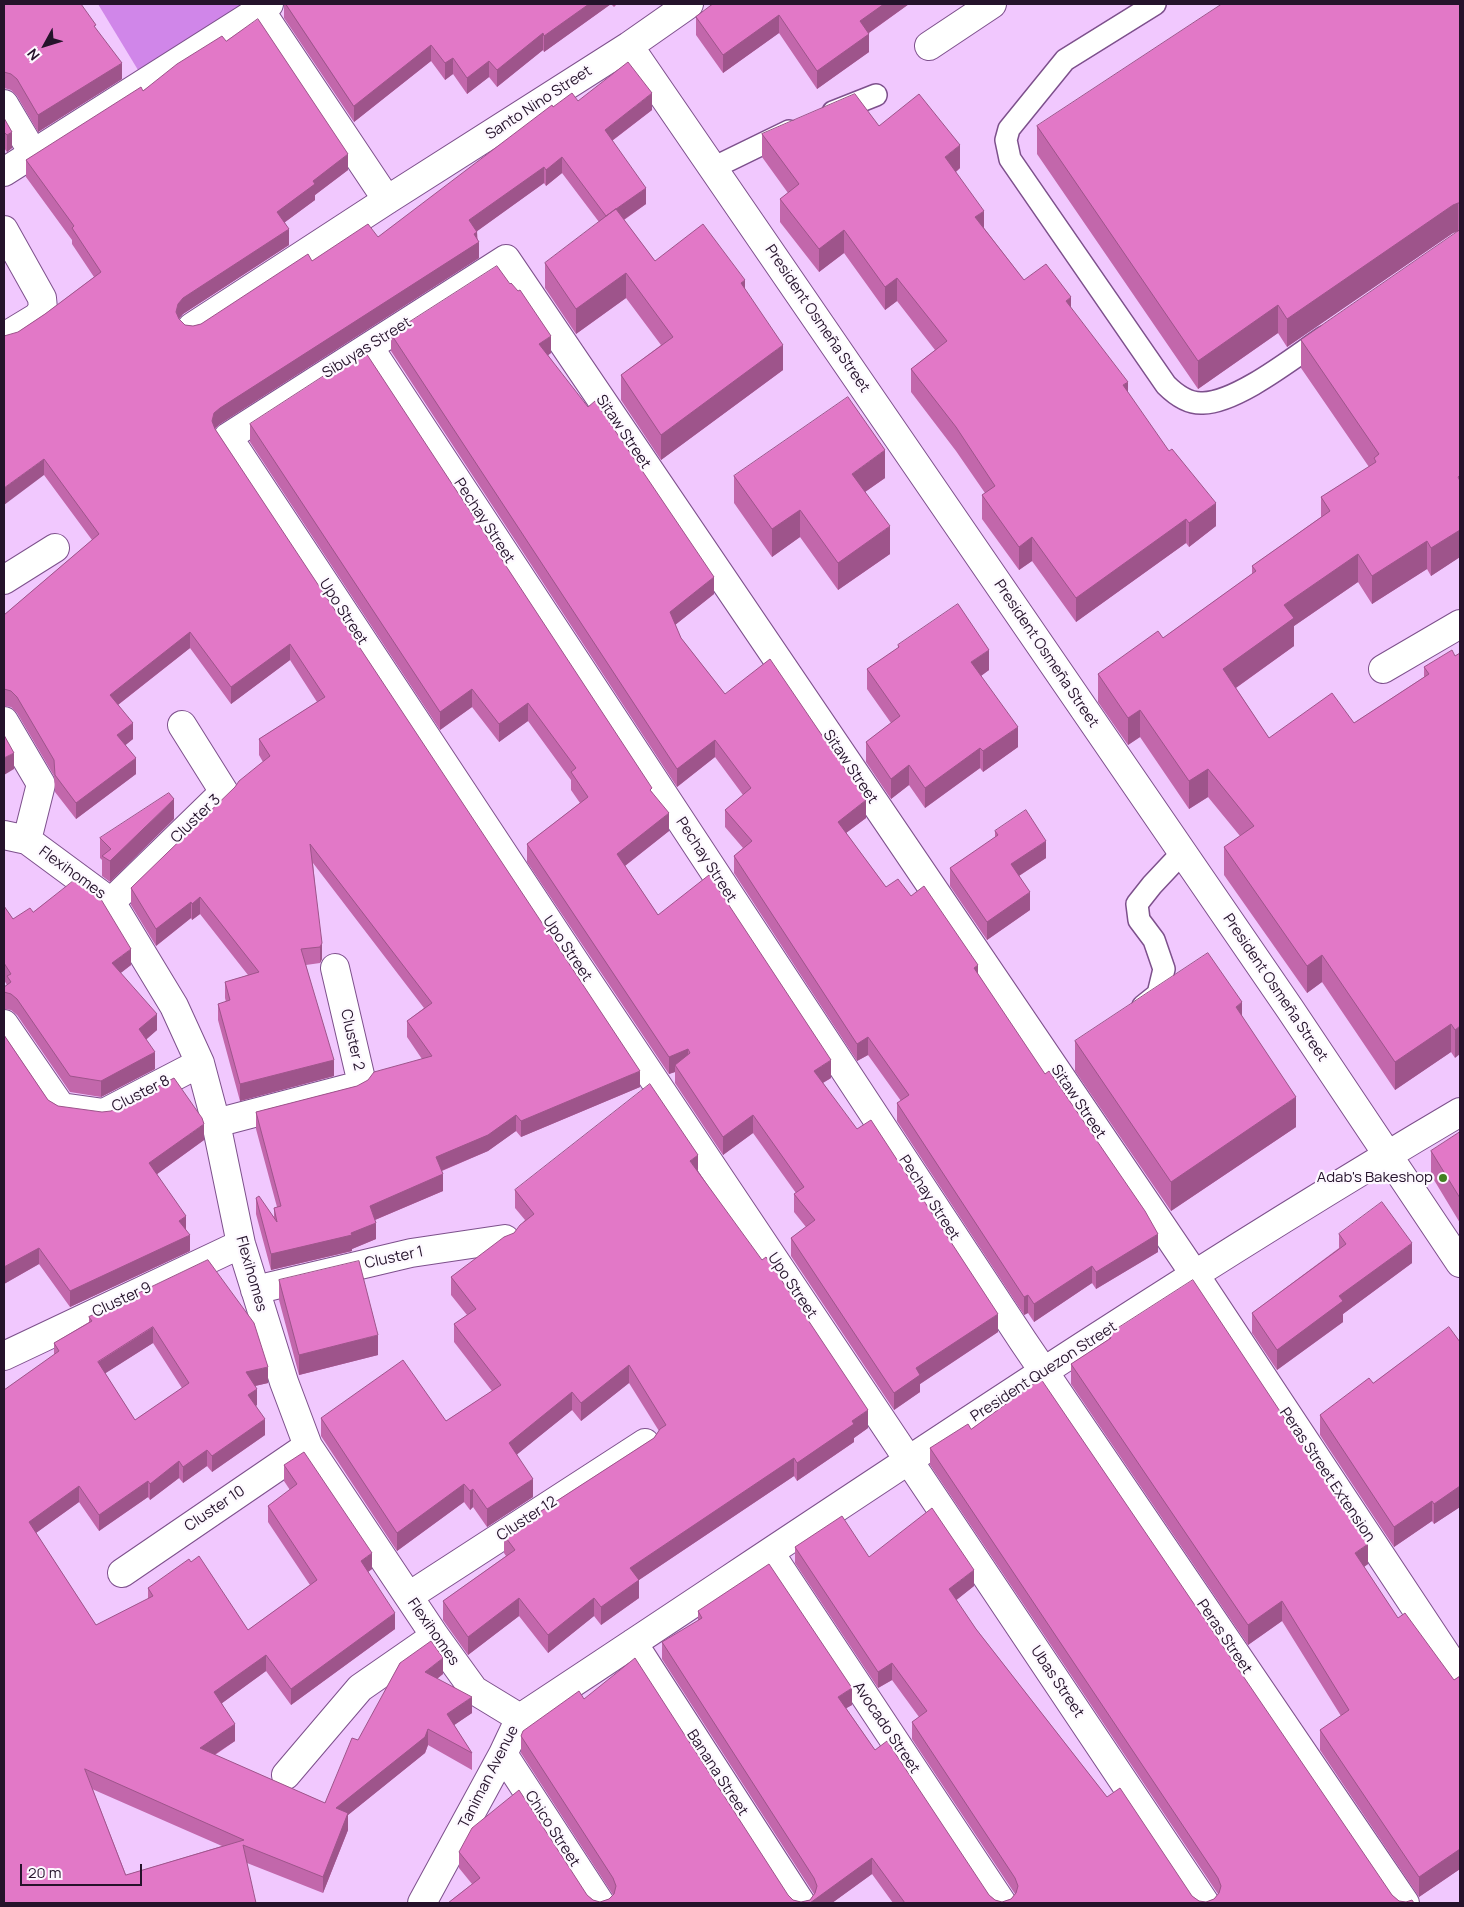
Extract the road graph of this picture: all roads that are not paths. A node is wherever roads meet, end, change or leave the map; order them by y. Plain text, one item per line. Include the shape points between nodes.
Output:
1 (690, 4) edge
2 (992, 4) edge
3 (1155, 4) edge
4 (262, 6) edge
5 (629, 46) junction
6 (930, 46) dead end
7 (876, 94) dead end
8 (4, 104) edge
9 (33, 153) junction
10 (713, 168) junction
11 (4, 172) edge
12 (387, 200) junction
13 (4, 230) edge
14 (506, 259) joint
15 (1341, 325) edge
16 (192, 327) edge
17 (4, 337) edge
18 (369, 347) junction
19 (228, 437) joint
20 (55, 548) dead end
21 (4, 580) edge
22 (1460, 624) edge
23 (1383, 669) dead end
24 (4, 721) edge
25 (182, 725) dead end
26 (16, 837) edge
27 (1182, 853) junction
28 (111, 902) junction
29 (335, 968) dead end
30 (1125, 1019) edge
31 (4, 1024) edge
32 (200, 1063) junction
33 (1460, 1112) edge
34 (216, 1123) junction
35 (1388, 1154) junction
36 (506, 1238) edge
37 (241, 1244) junction
38 (1460, 1263) edge
39 (1195, 1275) junction
40 (255, 1290) junction
41 (4, 1356) edge
42 (1043, 1372) junction
43 (645, 1443) edge
44 (308, 1446) junction
45 (908, 1460) junction
46 (770, 1553) junction
47 (122, 1573) dead end
48 (409, 1596) junction
49 (435, 1636) junction
50 (634, 1643) junction
51 (1460, 1675) edge
52 (520, 1718) junction
53 (503, 1754) junction
54 (286, 1776) dead end
55 (422, 1903) edge
56 (600, 1903) edge
57 (802, 1903) edge
58 (1002, 1903) edge
59 (1206, 1903) edge
60 (1405, 1903) edge

1 - 5 street, Santo Nino Street
2 - 6 street
3 - 15 lane via 1065,60 1009,130 1007,147 1013,166 1176,395 1202,403 1235,395
4 - 9 street
4 - 12 street
5 - 10 street, President Osmeña Street
5 - 12 street, Santo Nino Street
7 - 10 lane
8 - 9 street
9 - 11 street
10 - 27 street, President Osmeña Street
12 - 16 street, Santo Nino Street
13 - 17 street via 42,298 43,308 37,317
14 - 18 street, Sibuyas Street
14 - 39 street, Sitaw Street
18 - 19 street, Sibuyas Street
18 - 42 street, Pechay Street
19 - 45 street, Upo Street
20 - 21 street
22 - 23 street
24 - 26 street via 41,784
25 - 28 street, Cluster 3 via 224,792
26 - 28 street, Flexihomes
27 - 30 lane via 1138,904 1139,920 1154,940 1164,969 1158,994
27 - 35 street, President Osmeña Street
28 - 32 street, Flexihomes via 174,1006
29 - 34 street, Cluster 2 via 360,1083
31 - 32 street, Cluster 8 via 61,1107 104,1113
32 - 34 street, Flexihomes
33 - 35 street, President Quezon Street
34 - 37 street, Flexihomes
35 - 38 street, President Osmeña Street
35 - 39 street, President Quezon Street
36 - 40 street, Cluster 1 via 411,1252
37 - 40 street, Flexihomes
37 - 41 street, Cluster 9
39 - 42 street, President Quezon Street
39 - 51 street, Peras Street Extension
40 - 44 street, Flexihomes
42 - 45 street, President Quezon Street
42 - 60 street, Peras Street
43 - 48 street, Cluster 12
44 - 47 street, Cluster 10
44 - 48 street, Flexihomes
45 - 46 street, President Quezon Street
45 - 59 street, Ubas Street
46 - 50 street, President Quezon Street
46 - 58 street, Avocado Street
48 - 49 street, Flexihomes
49 - 52 street, Flexihomes via 474,1690
49 - 54 street via 360,1688
50 - 52 street, Taniman Avenue
50 - 57 street, Banana Street
52 - 53 street, Taniman Avenue
53 - 55 street, Taniman Avenue
53 - 56 street, Chico Street

